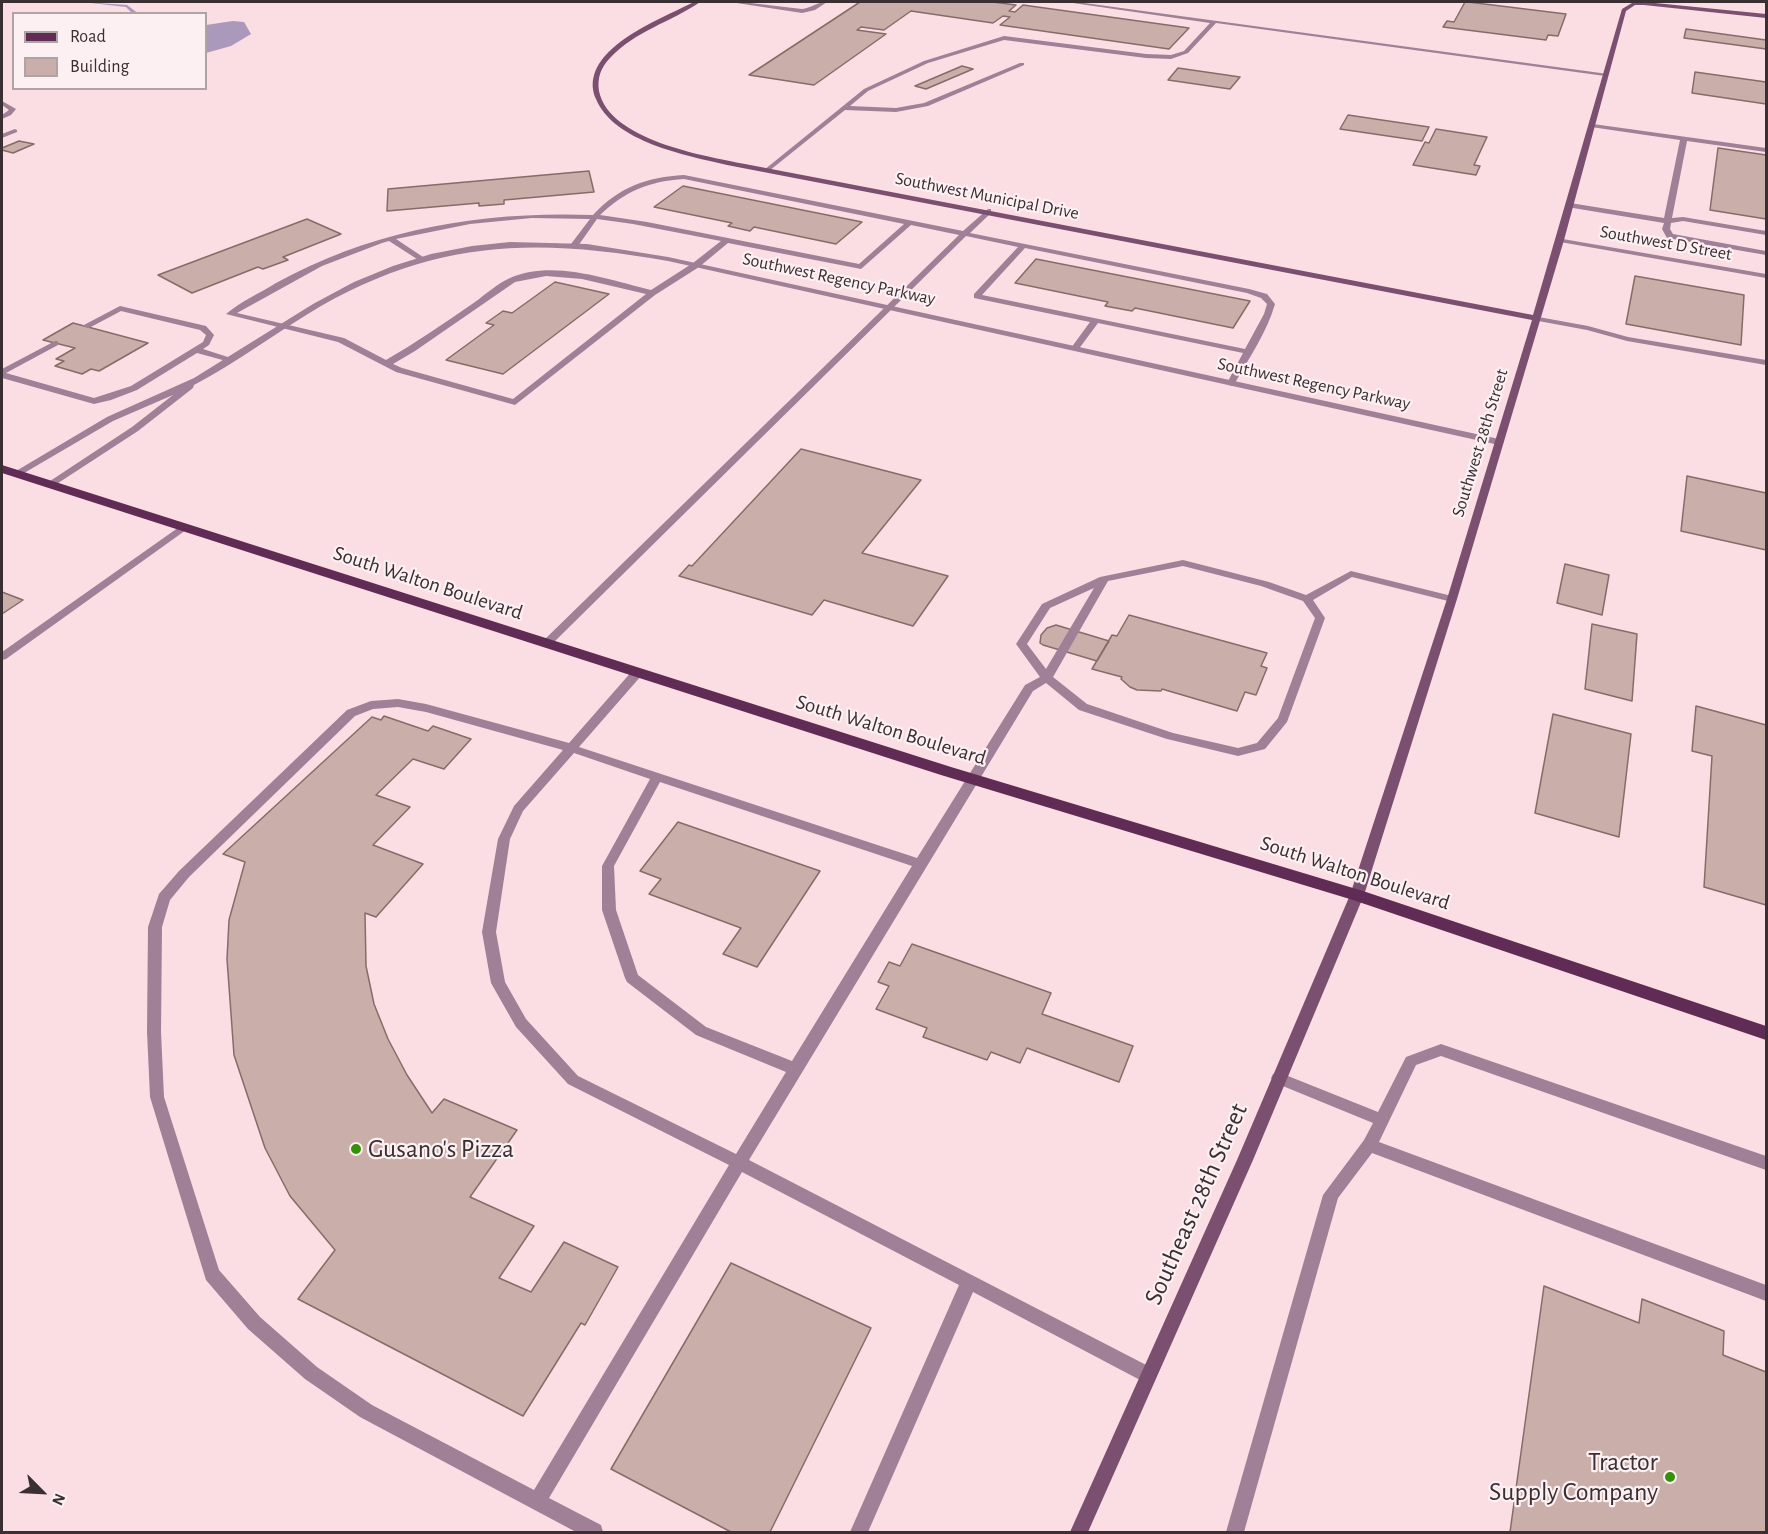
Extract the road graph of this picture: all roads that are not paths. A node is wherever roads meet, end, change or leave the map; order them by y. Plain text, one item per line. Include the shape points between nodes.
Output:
1 (697, 2) edge
2 (733, 2) edge
3 (768, 2) edge
4 (824, 2) edge
5 (1069, 2) edge
6 (1630, 3) edge
7 (762, 6) junction
8 (1767, 16) edge
9 (1215, 21) junction
10 (1022, 64) dead end
11 (1605, 74) junction
12 (2, 103) edge
13 (843, 108) junction
14 (2, 117) edge
15 (1593, 126) junction
16 (15, 131) dead end
17 (2, 136) edge
18 (1684, 138) junction
19 (1767, 150) edge
20 (767, 170) junction
21 (1570, 205) junction
22 (988, 211) junction
23 (592, 217) junction
24 (1667, 221) junction
25 (909, 222) junction
26 (1767, 233) edge
27 (964, 235) junction
28 (391, 238) junction
29 (726, 240) junction
30 (1560, 240) junction
31 (575, 244) junction
32 (1022, 247) junction
33 (1767, 254) edge
34 (420, 259) junction
35 (696, 265) junction
36 (1767, 276) edge
37 (652, 293) junction
38 (891, 308) junction
39 (1536, 318) junction
40 (1096, 320) junction
41 (86, 326) dead end
42 (285, 326) junction
43 (56, 343) dead end
44 (1075, 348) junction
45 (196, 350) junction
46 (1248, 352) junction
47 (230, 359) junction
48 (1767, 363) edge
49 (386, 364) junction
50 (2, 373) edge
51 (195, 381) junction
52 (1231, 383) junction
53 (1499, 442) junction
54 (2, 469) edge
55 (16, 474) junction
56 (49, 485) junction
57 (182, 528) junction
58 (1104, 579) junction
59 (1307, 599) junction
60 (1452, 599) junction
61 (546, 644) junction
62 (2, 657) edge
63 (637, 673) junction
64 (1047, 678) junction
65 (571, 748) junction
66 (657, 777) junction
67 (972, 779) junction
68 (920, 864) junction
69 (1357, 895) junction
70 (1767, 1033) edge
71 (795, 1069) junction
72 (1278, 1078) junction
73 (1382, 1120) junction
74 (1369, 1144) junction
75 (739, 1163) junction
76 (1767, 1163) edge
77 (969, 1282) junction
78 (1767, 1293) edge
79 (1148, 1375) junction
80 (537, 1502) junction
81 (594, 1533) edge
82 (860, 1533) edge
83 (1079, 1533) edge
84 (1235, 1533) edge

1 - 20 street, Southwest Municipal Drive via 615,48 597,71 597,97 605,112 654,142 730,164
2 - 7 street
3 - 7 street
4 - 7 street via 802,11
5 - 9 street
6 - 8 street
6 - 11 street, Southwest 28th Street via 1624,10
9 - 11 street
9 - 13 street via 1186,52 1171,57 997,39 894,77 866,90
10 - 13 street via 926,105 879,111
11 - 15 street, Southwest 28th Street
12 - 14 street via 13,109
13 - 20 street
15 - 18 street
15 - 21 street, Southwest 28th Street
16 - 17 street
18 - 19 street
18 - 24 street
20 - 22 street, Southwest Municipal Drive
21 - 24 street
21 - 30 street, Southwest 28th Street
22 - 27 street
22 - 39 street, Southwest Municipal Drive
23 - 25 street via 608,201 649,181 684,177
23 - 28 street via 494,220 433,227
23 - 29 street
23 - 31 street
24 - 26 street via 1683,219
24 - 33 street via 1670,236
25 - 27 street
25 - 29 street via 861,267
27 - 32 street
27 - 38 street
28 - 34 street
28 - 42 street via 303,272 230,314
29 - 35 street
30 - 36 street, Southwest D Street
30 - 39 street, Southwest 28th Street
31 - 34 street, Southwest Regency Parkway via 482,246
31 - 35 street, Southwest Regency Parkway
32 - 40 street via 978,296
32 - 46 street via 1263,296 1271,304
34 - 42 street, Southwest Regency Parkway via 356,284
35 - 37 street
35 - 38 street, Southwest Regency Parkway
37 - 49 street via 567,274 528,274 512,279
37 - 49 street via 515,402 432,381
38 - 44 street, Southwest Regency Parkway
38 - 61 street
39 - 48 street via 1627,339
39 - 53 street, Southwest 28th Street
40 - 44 street
40 - 46 street
41 - 45 street via 120,308 203,328 210,334
42 - 47 street, Southwest Regency Parkway
42 - 49 street via 342,340
43 - 50 street
44 - 52 street, Southwest Regency Parkway
45 - 47 street
45 - 50 street via 109,399 94,401
46 - 52 street
47 - 51 street, Southwest Regency Parkway
51 - 55 street, Southwest Regency Parkway via 111,419
51 - 56 street, Southwest Regency Parkway via 143,424
52 - 53 street, Southwest Regency Parkway
53 - 60 street, Southwest 28th Street
54 - 55 main road, South Walton Boulevard
55 - 56 main road, South Walton Boulevard
56 - 57 main road, South Walton Boulevard
57 - 61 main road, South Walton Boulevard
57 - 62 street
58 - 59 street via 1183,563
58 - 64 street
58 - 64 street via 1046,606 1021,644
59 - 60 street via 1351,574
59 - 64 street via 1320,618 1283,719 1261,746 1238,752 1171,736 1083,707
60 - 69 street, Southwest 28th Street
61 - 63 main road, South Walton Boulevard
63 - 65 street
63 - 67 main road, South Walton Boulevard
64 - 67 street via 1029,688
65 - 66 street
65 - 75 street via 518,809 504,839 489,932 498,983 521,1023 573,1080
65 - 80 street via 398,703 371,705 351,713 184,874 164,898 155,927 157,1097 212,1274 254,1323 311,1373 366,1411
66 - 68 street
66 - 71 street via 608,866 609,910 632,978 701,1031
67 - 68 street
67 - 69 main road, South Walton Boulevard
68 - 71 street
69 - 70 main road, South Walton Boulevard
69 - 72 street, Southeast 28th Street
71 - 75 street
72 - 73 street
72 - 79 street, Southeast 28th Street
73 - 74 street
73 - 76 street via 1411,1061 1441,1050
74 - 78 street
74 - 84 street via 1331,1195
75 - 77 street
75 - 80 street
77 - 79 street
77 - 82 street
79 - 83 street, Southeast 28th Street
80 - 81 street

